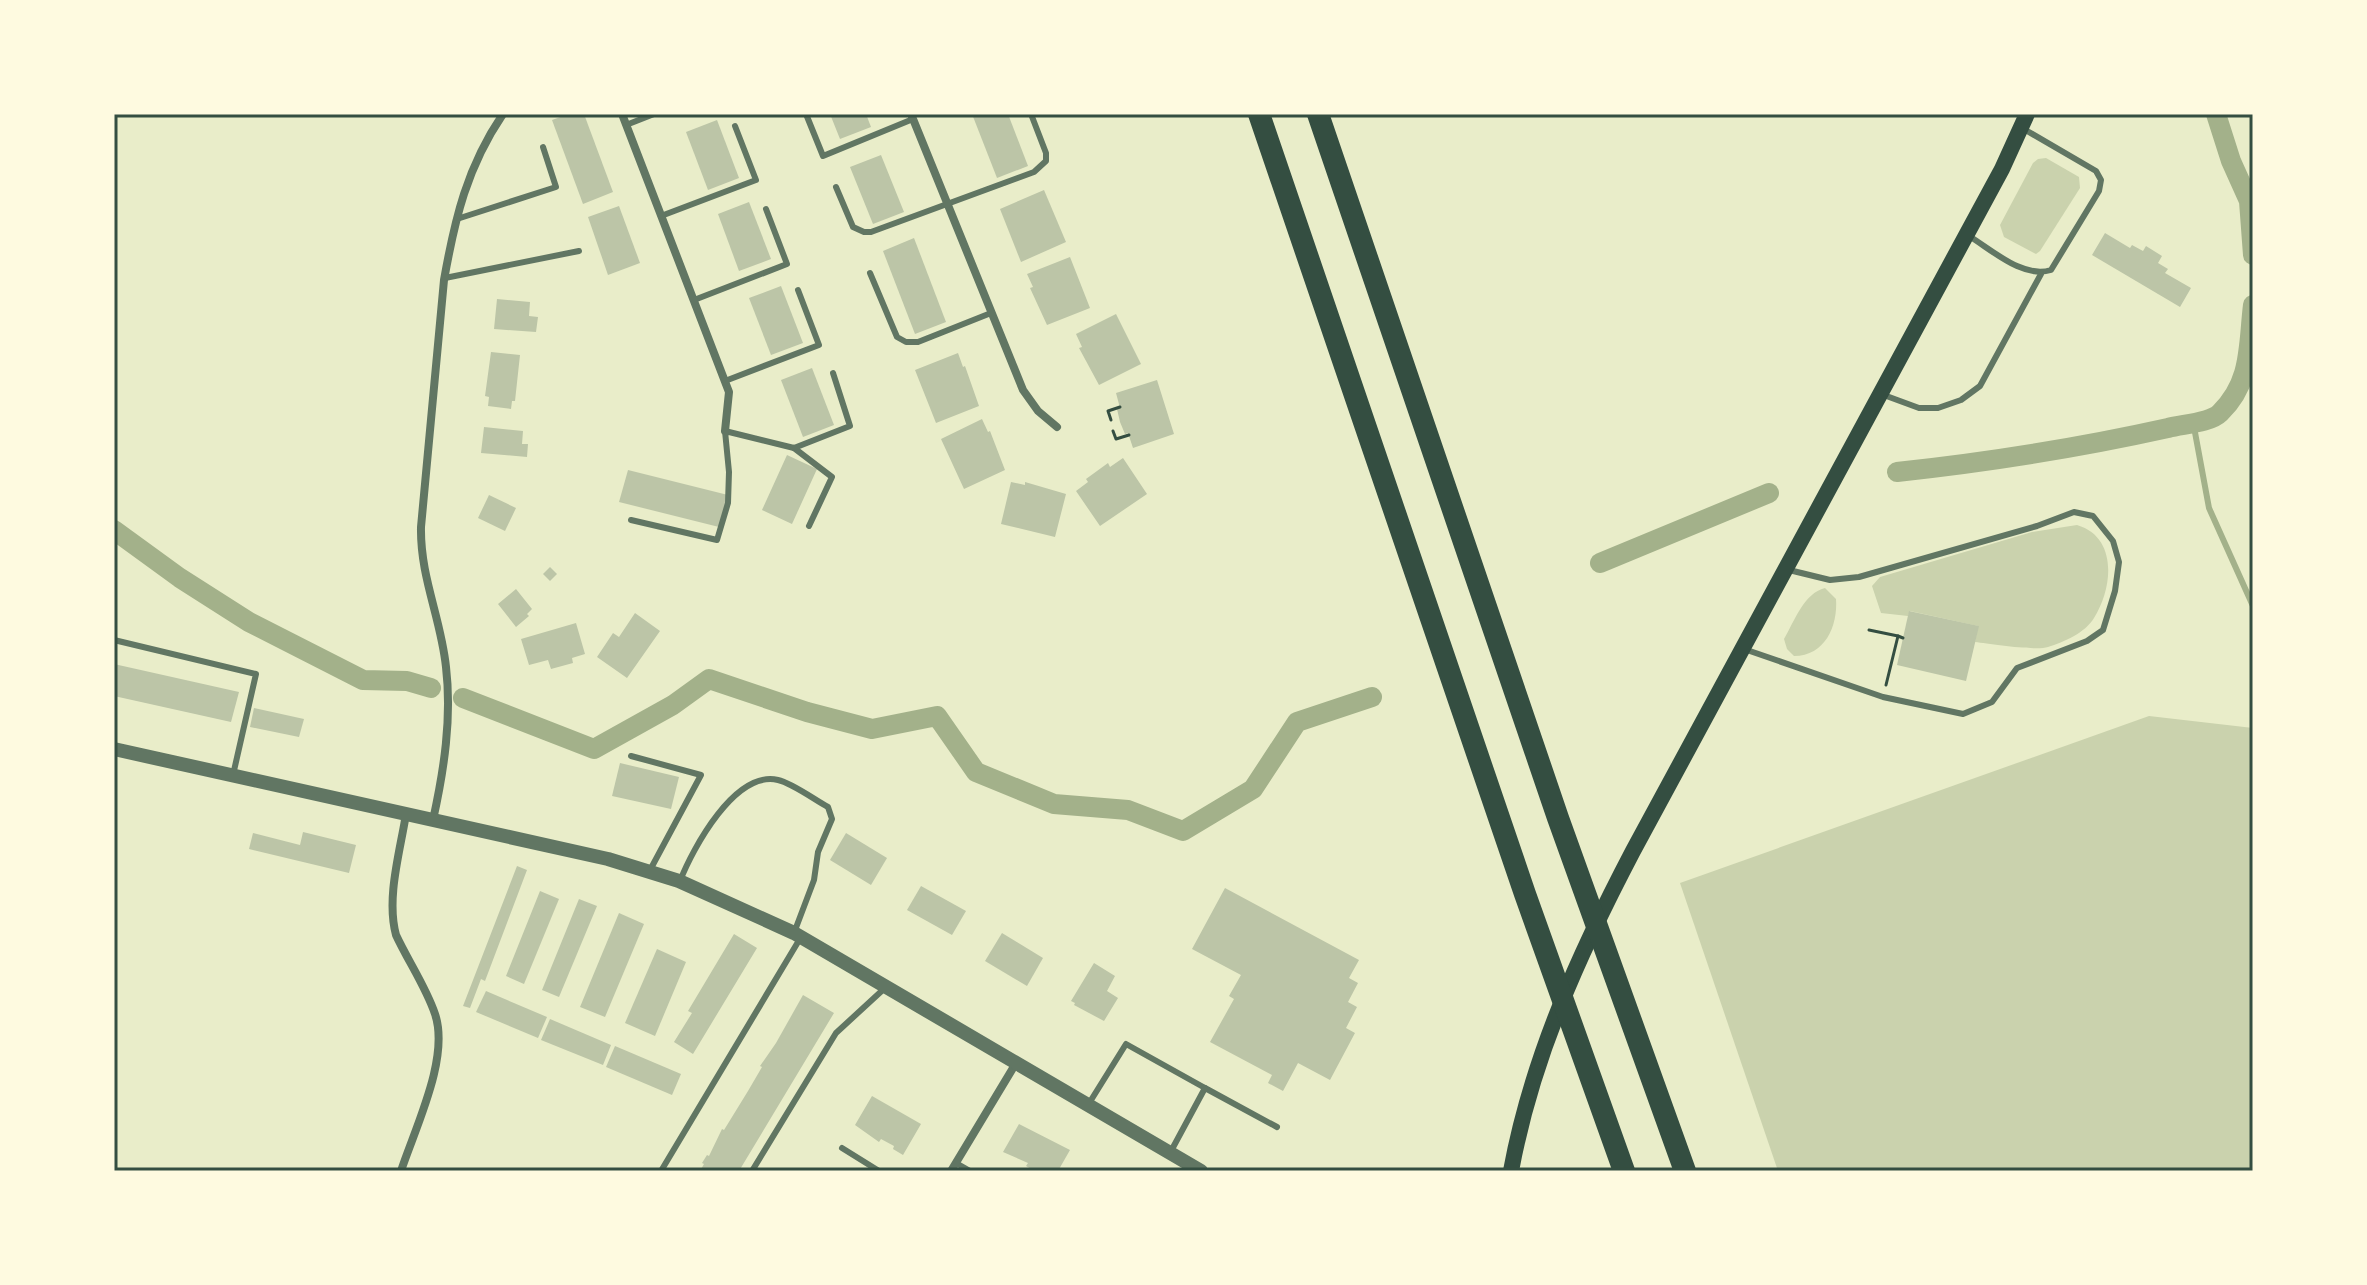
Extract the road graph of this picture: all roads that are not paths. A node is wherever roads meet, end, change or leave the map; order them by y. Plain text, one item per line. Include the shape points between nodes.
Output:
1 (503, 114) edge
2 (622, 114) edge
3 (654, 114) edge
4 (806, 114) edge
5 (1031, 114) edge
6 (1259, 114) edge
7 (1318, 114) edge
8 (912, 116) edge
9 (2025, 121) edge
10 (626, 125) junction
11 (735, 126) dead end
12 (543, 147) dead end
13 (836, 187) dead end
14 (947, 204) junction
15 (766, 209) dead end
16 (661, 216) junction
17 (457, 219) junction
18 (1966, 235) junction
19 (579, 251) dead end
20 (870, 273) dead end
21 (2041, 274) junction
22 (445, 278) junction
23 (798, 290) dead end
24 (694, 300) junction
25 (991, 313) junction
26 (833, 373) dead end
27 (725, 381) junction
28 (1881, 394) junction
29 (1057, 427) dead end
30 (725, 431) junction
31 (794, 448) junction
32 (631, 520) dead end
33 (809, 526) dead end
34 (1787, 570) junction
35 (114, 640) edge
36 (1744, 649) junction
37 (114, 749) edge
38 (631, 756) dead end
39 (233, 775) junction
40 (406, 814) junction
41 (433, 820) junction
42 (649, 872) junction
43 (679, 881) junction
44 (797, 935) junction
45 (886, 987) junction
46 (1016, 1063) junction
47 (1205, 1088) junction
48 (1088, 1105) junction
49 (1277, 1127) dead end
50 (842, 1148) dead end
51 (1170, 1153) junction
52 (954, 1167) edge
53 (401, 1171) edge
54 (661, 1171) edge
55 (752, 1171) edge
56 (879, 1171) edge
57 (970, 1171) edge
58 (1201, 1171) edge
59 (1511, 1171) edge
60 (1624, 1171) edge
61 (1685, 1171) edge

1 - 17 street via 470,171
2 - 10 street
3 - 10 lane
4 - 8 lane via 823,156
5 - 14 lane via 1046,153 1042,166
6 - 60 highway
7 - 61 highway via 1558,818
8 - 14 street
9 - 18 main road
9 - 21 lane via 2096,171 2101,180 2051,270
10 - 16 street
11 - 16 lane via 756,180
12 - 17 lane via 556,187
13 - 14 lane via 853,227 864,232
14 - 25 street
15 - 24 lane via 787,264
16 - 24 street
17 - 22 street
18 - 21 lane
18 - 28 main road
19 - 22 lane
20 - 25 lane via 897,337 906,342
21 - 28 lane via 1980,386 1938,408 1919,408
22 - 41 street via 421,527 422,564 446,664 448,704
23 - 27 lane via 819,345
24 - 27 street
25 - 29 street via 1023,390
26 - 31 lane via 850,426
27 - 30 street
28 - 34 main road
30 - 31 lane
30 - 32 lane via 728,503 717,540
31 - 33 lane via 832,477
34 - 36 main road
34 - 36 lane via 1830,580 1859,577 2074,512 2093,516 2113,541 2119,562 2103,630 2017,668 1992,702 1963,714 1883,697
35 - 39 lane via 256,674
36 - 59 main road via 1582,952 1550,1030
37 - 39 street
38 - 42 lane via 701,775
39 - 40 street
40 - 41 street
40 - 53 street via 392,923 436,1016 439,1049
41 - 42 street
42 - 43 street
43 - 44 street
43 - 44 lane via 692,851 734,795 755,781 778,780 828,807 832,819
44 - 45 street
44 - 54 lane
45 - 46 street
45 - 55 lane via 836,1033
46 - 48 street
46 - 52 street
47 - 48 lane via 1126,1044
47 - 49 lane
47 - 51 lane
48 - 51 street
50 - 56 lane
51 - 58 street
52 - 57 lane

